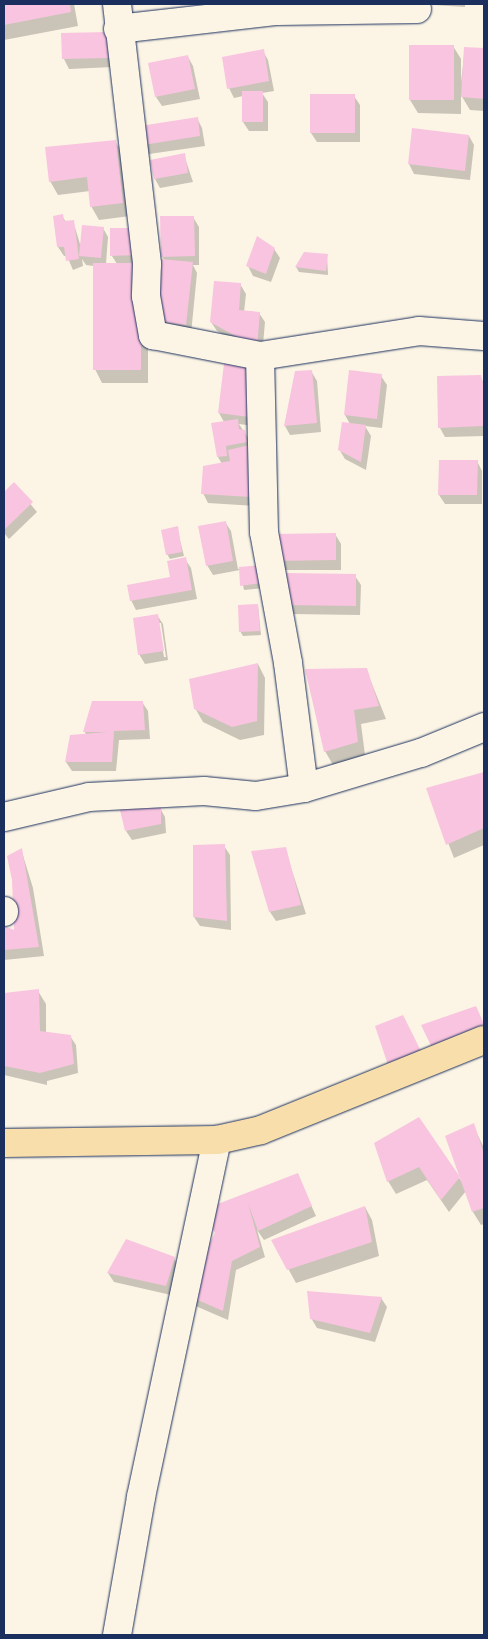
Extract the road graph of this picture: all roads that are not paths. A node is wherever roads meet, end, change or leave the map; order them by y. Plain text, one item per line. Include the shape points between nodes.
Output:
1 (416, 8) dead end
2 (118, 16) edge
3 (484, 336) edge
4 (260, 356) junction
5 (484, 727) edge
6 (304, 788) junction
7 (4, 817) edge
8 (484, 1040) edge
9 (217, 1140) junction
10 (4, 1143) edge
11 (117, 1635) edge

1 - 2 street
2 - 4 street via 147,264 146,296 153,335
3 - 4 street via 419,331
4 - 6 street via 264,532 288,663
5 - 6 street via 421,753
6 - 7 street via 256,796 204,791 89,797
8 - 9 main road via 262,1130
9 - 10 main road
9 - 11 street via 141,1497

